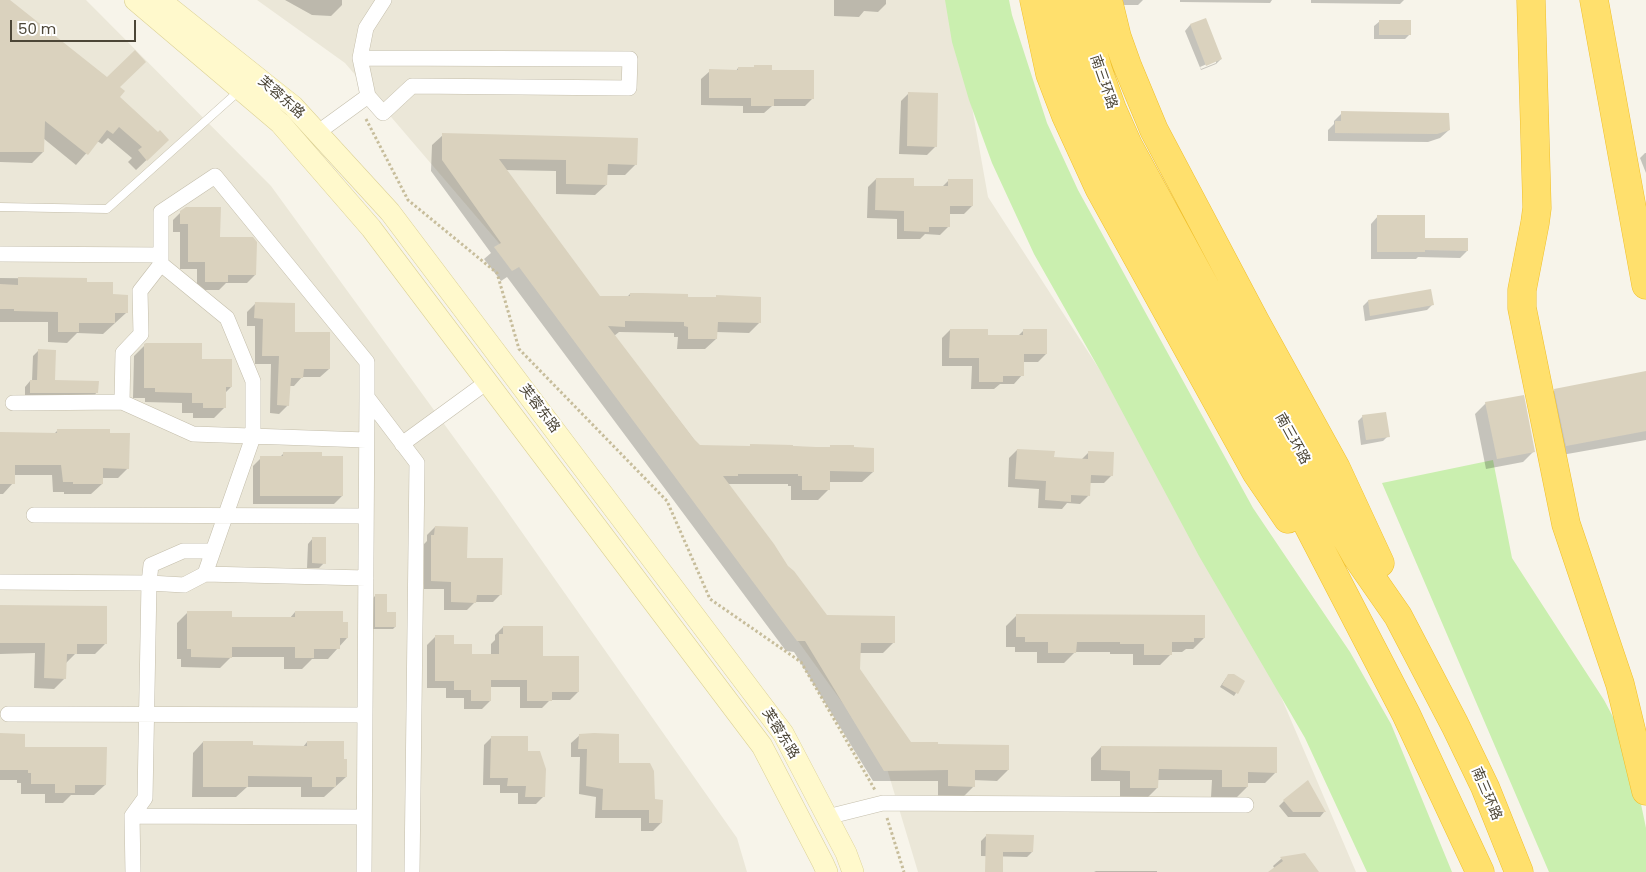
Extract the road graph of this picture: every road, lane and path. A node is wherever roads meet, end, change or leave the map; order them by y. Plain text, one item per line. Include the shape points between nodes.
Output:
1 (135, 0) edge
2 (160, 0) edge
3 (384, 0) edge
4 (1034, 0) edge
5 (1060, 0) edge
6 (1080, 0) edge
7 (1108, 0) edge
8 (1531, 0) edge
9 (1594, 0) edge
10 (360, 58) junction
11 (241, 90) junction
12 (363, 99) junction
13 (317, 133) junction
14 (0, 207) edge
15 (0, 254) edge
16 (161, 260) junction
17 (1646, 286) edge
18 (487, 382) junction
19 (367, 397) junction
20 (122, 402) junction
21 (13, 403) dead end
22 (253, 437) junction
23 (366, 440) junction
24 (402, 444) junction
25 (1279, 444) junction
26 (34, 515) dead end
27 (225, 516) junction
28 (366, 516) junction
29 (213, 551) junction
30 (205, 574) junction
31 (366, 578) junction
32 (0, 582) edge
33 (148, 582) junction
34 (1398, 616) junction
35 (1362, 628) junction
36 (1627, 708) junction
37 (8, 714) dead end
38 (146, 714) junction
39 (365, 715) junction
40 (1646, 760) edge
41 (1646, 791) edge
42 (883, 804) junction
43 (1246, 805) dead end
44 (132, 816) junction
45 (364, 817) junction
46 (827, 817) junction
47 (132, 872) edge
48 (364, 872) edge
49 (412, 872) edge
50 (826, 872) edge
51 (853, 872) edge
52 (904, 872) edge
53 (1480, 872) edge
54 (1519, 872) edge

1 - 11 main road, 芙蓉东路
2 - 13 main road, 芙蓉东路 via 293,106
3 - 10 street via 366,28
4 - 35 highway via 1050,74 1099,188 1256,472
5 - 25 highway, 南三环路 via 1085,94 1117,173
6 - 25 highway, 南三环路 via 1098,70 1128,146
7 - 34 highway via 1117,37 1154,130 1336,468 1390,586
8 - 36 highway via 1536,208 1522,308 1566,524
9 - 17 highway
10 - 12 street
10 - 12 street via 630,59 629,88 412,86 383,113
11 - 14 lane via 107,209
11 - 18 main road, 芙蓉东路 via 280,123 371,228
12 - 13 street
12 - 42 path via 408,200 498,273 519,349 667,501 710,599 801,662
13 - 46 main road, 芙蓉东路 via 390,212 783,733
15 - 16 street
16 - 19 street via 161,212 215,176 367,362
16 - 20 street via 140,291 141,334 123,353
16 - 22 street via 227,318 253,381
18 - 24 street
18 - 50 main road, 芙蓉东路 via 762,746
19 - 23 street
19 - 24 street
20 - 21 street
20 - 22 street via 193,434
22 - 23 street
22 - 27 street
23 - 28 street
24 - 49 street via 417,463
25 - 34 highway, 南三环路
25 - 35 highway, 南三环路
26 - 27 street
27 - 28 street
27 - 29 street
28 - 31 street
29 - 30 street
29 - 33 street via 183,551 151,565
30 - 31 street
30 - 33 street via 184,585
31 - 39 street
32 - 33 street
33 - 38 street
34 - 54 highway, 南三环路 via 1485,787
35 - 53 highway, 南三环路
36 - 40 highway
36 - 41 highway
37 - 38 street
38 - 39 street
38 - 44 street via 145,798
39 - 45 street
42 - 43 street
42 - 46 street
42 - 52 path
44 - 45 street
44 - 47 street
45 - 48 street
46 - 51 main road, 芙蓉东路

